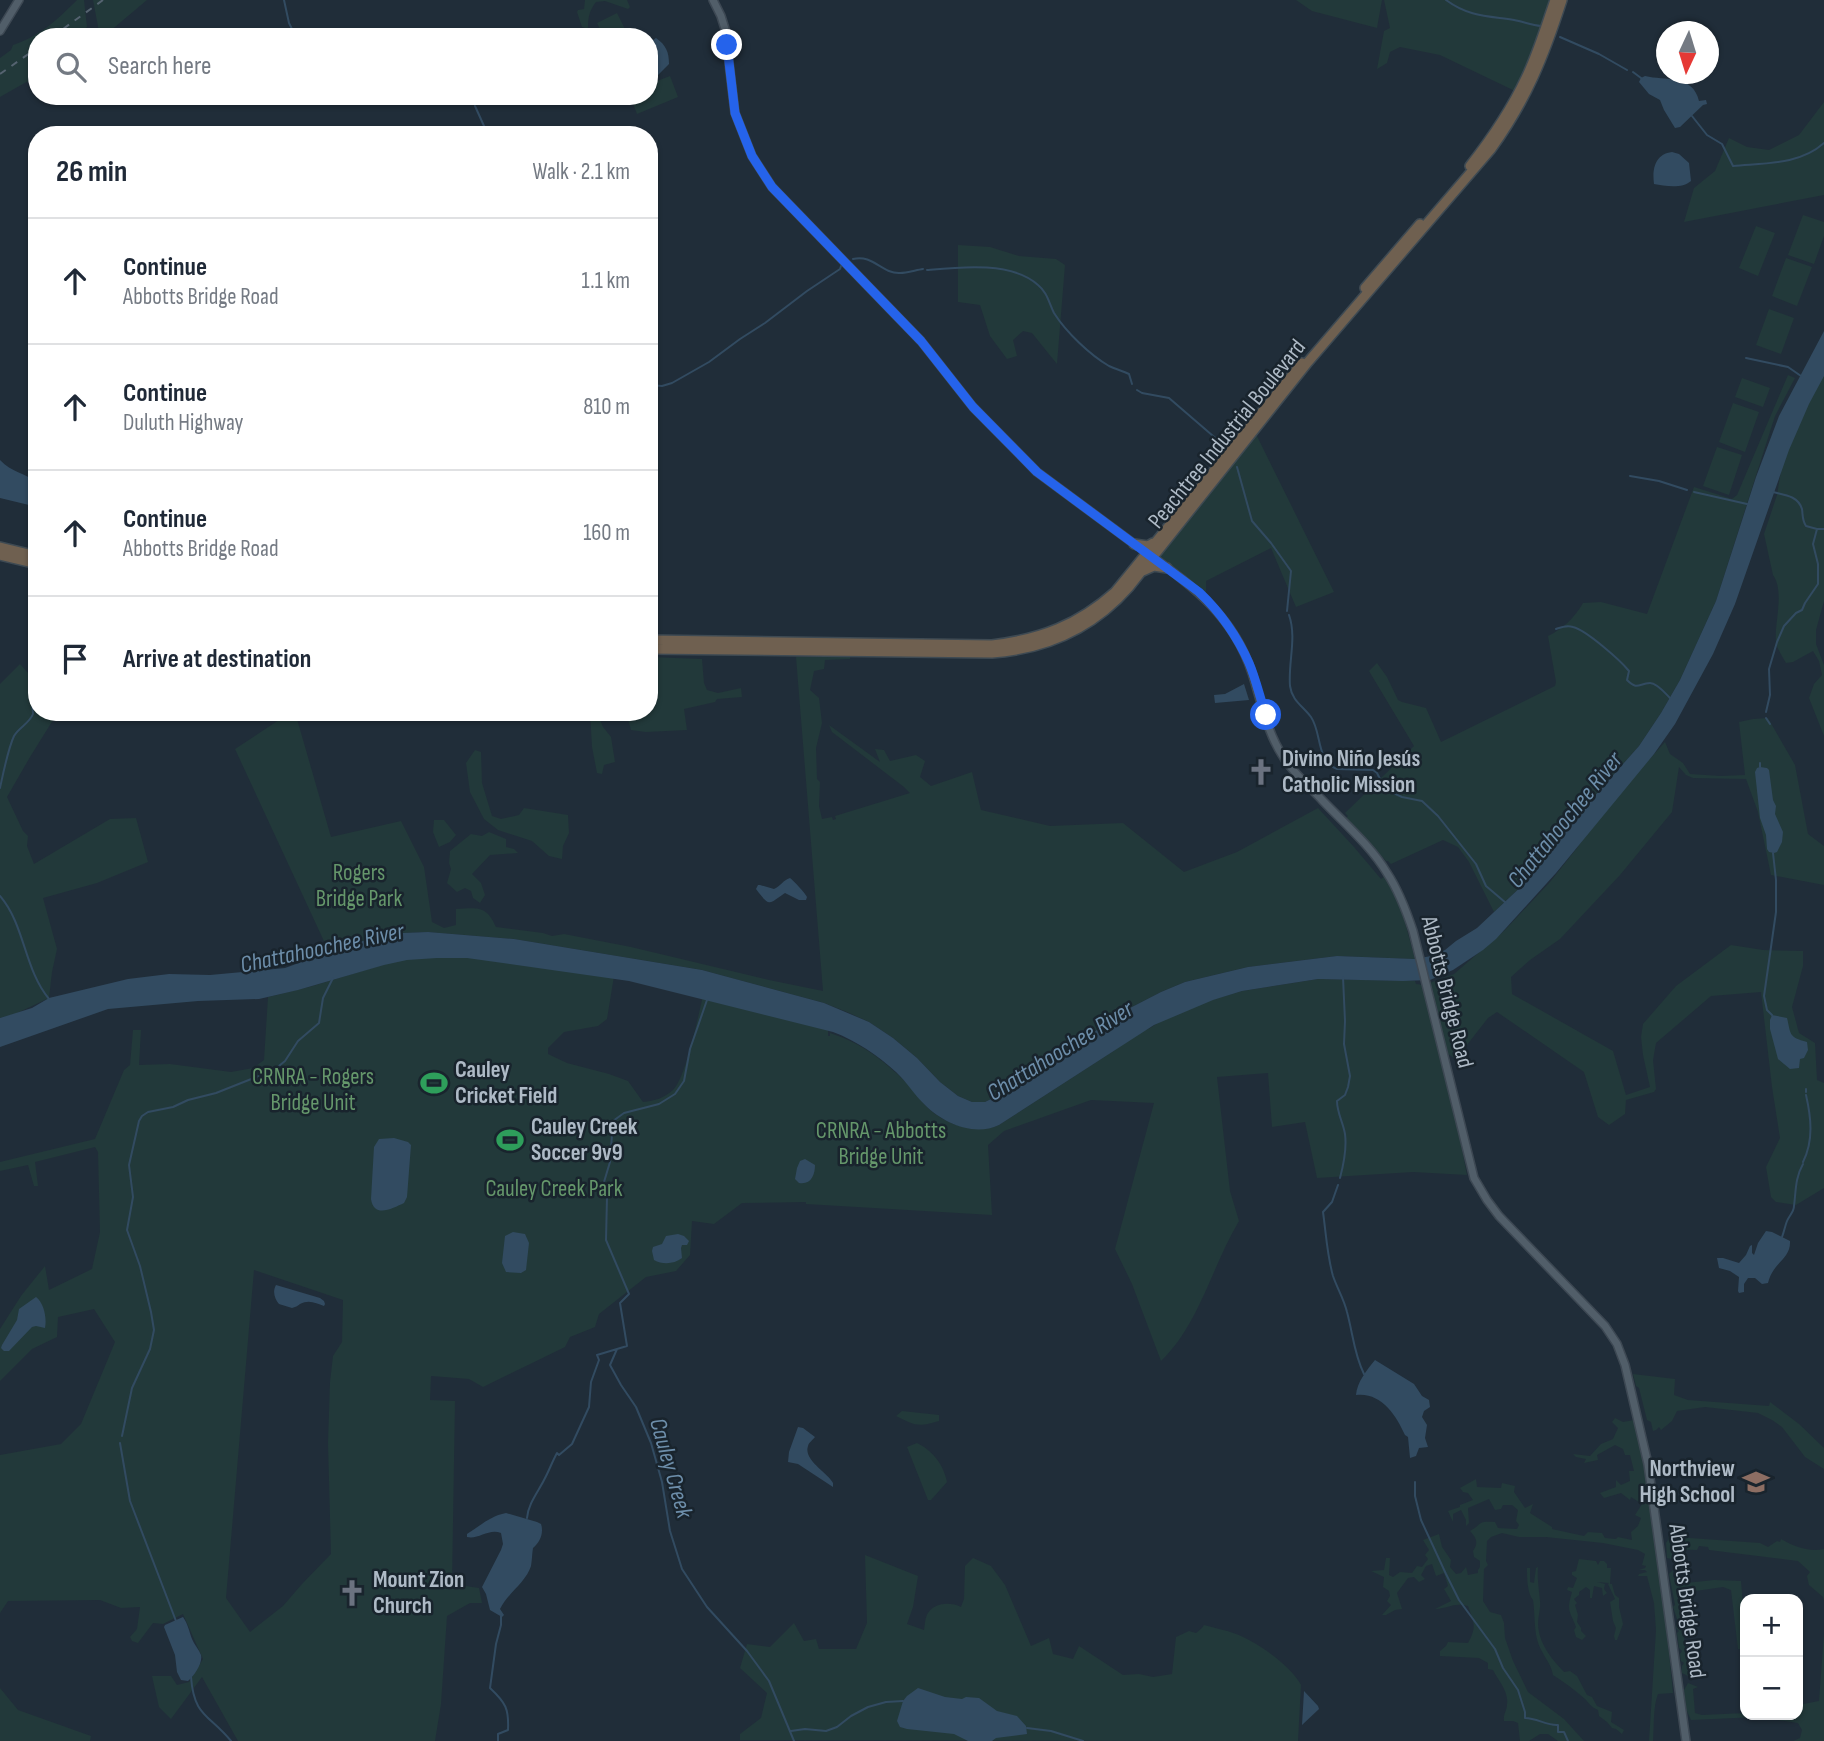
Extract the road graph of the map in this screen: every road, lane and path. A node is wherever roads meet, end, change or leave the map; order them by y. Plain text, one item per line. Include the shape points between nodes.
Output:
1 (19, 0) edge
2 (713, 0) edge
3 (1555, 0) edge
4 (1562, 0) edge
5 (0, 31) edge
6 (1163, 539) junction
7 (1134, 544) junction
8 (0, 547) edge
9 (28, 553) edge
10 (0, 555) edge
11 (1150, 555) junction
12 (28, 562) edge
13 (1167, 568) junction
14 (1137, 571) junction
15 (658, 640) edge
16 (863, 647) junction
17 (658, 649) edge
18 (1580, 1299) junction
19 (1599, 1327) dead end
20 (1686, 1741) edge

1 - 5 main road
2 - 7 main road, Abbotts Bridge Road via 724,29 735,113 752,156 772,187 905,324 978,412 1037,472
3 - 6 highway, Peachtree Industrial Boulevard via 1527,77 1490,140 1256,417
4 - 6 highway, Peachtree Industrial Boulevard via 1531,83 1491,149
6 - 7 highway via 1148,546
6 - 11 highway, Peachtree Industrial Boulevard
6 - 13 highway
7 - 11 main road, Abbotts Bridge Road
7 - 14 highway via 1139,551
8 - 9 highway
10 - 12 highway
11 - 13 main road, Abbotts Bridge Road
11 - 14 highway, Peachtree Industrial Boulevard
13 - 14 highway
13 - 18 main road, Abbotts Bridge Road via 1213,605 1234,635 1249,663 1282,755 1387,872 1406,910 1474,1178 1499,1216
14 - 16 highway, Peachtree Industrial Boulevard via 1121,597 1099,616 1040,645 986,653
15 - 16 highway, Peachtree Industrial Boulevard
16 - 17 highway, Peachtree Industrial Boulevard
18 - 19 main road
18 - 20 main road, Abbotts Bridge Road via 1617,1344 1634,1396 1653,1494

